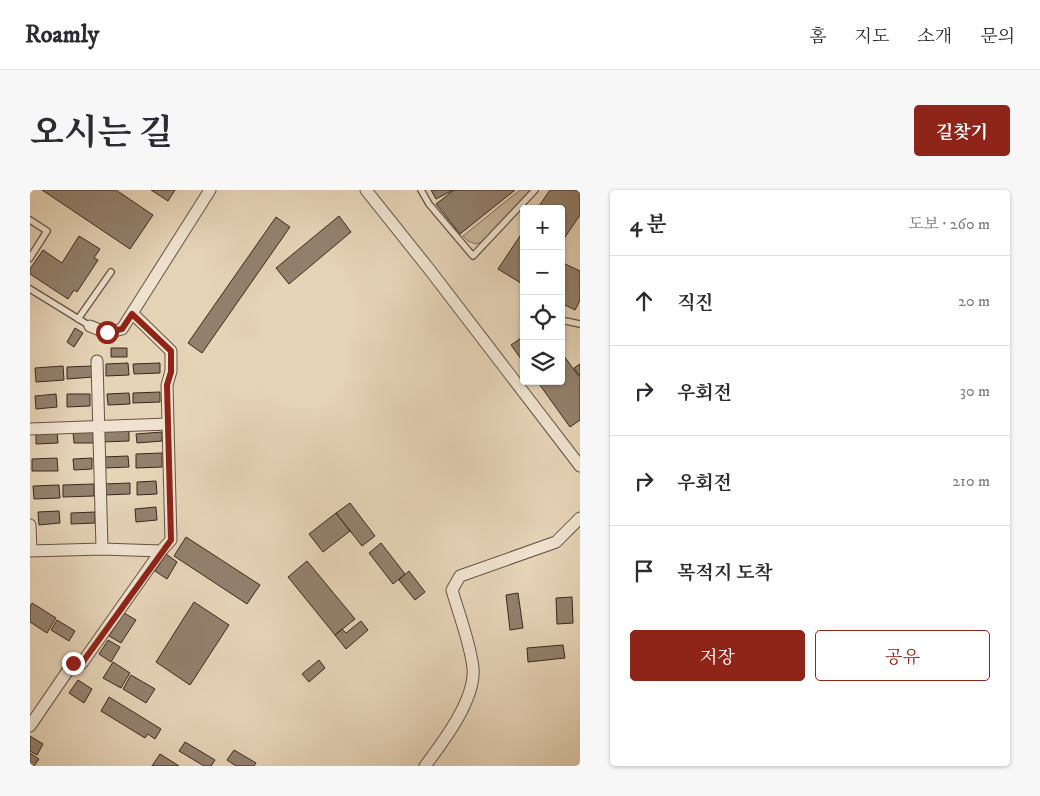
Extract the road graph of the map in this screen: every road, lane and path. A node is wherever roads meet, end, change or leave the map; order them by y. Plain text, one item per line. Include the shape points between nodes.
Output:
1 (210, 190) edge
2 (366, 190) edge
3 (421, 190) edge
4 (535, 190) edge
5 (30, 220) edge
6 (30, 258) edge
7 (111, 272) dead end
8 (30, 288) edge
9 (132, 314) junction
10 (78, 319) junction
11 (565, 321) edge
12 (580, 324) edge
13 (90, 326) joint
14 (97, 361) dead end
15 (168, 424) junction
16 (98, 428) junction
17 (30, 429) edge
18 (580, 466) edge
19 (580, 518) edge
20 (30, 525) edge
21 (102, 549) junction
22 (30, 551) edge
23 (161, 551) junction
24 (30, 726) edge
25 (425, 766) edge

1 - 9 street
2 - 18 street
3 - 4 lane via 428,204 473,256
5 - 6 lane via 47,231
7 - 10 lane
8 - 10 lane
9 - 13 street via 122,329 107,332
9 - 15 street via 171,351 167,385
10 - 13 lane
11 - 12 lane
14 - 16 street
15 - 16 street
15 - 23 street via 171,540
16 - 17 street
16 - 21 street
19 - 25 street via 556,542 460,576 452,590 473,668 471,686 450,732
20 - 22 street
21 - 22 street
21 - 23 street
23 - 24 street via 82,663 73,663

